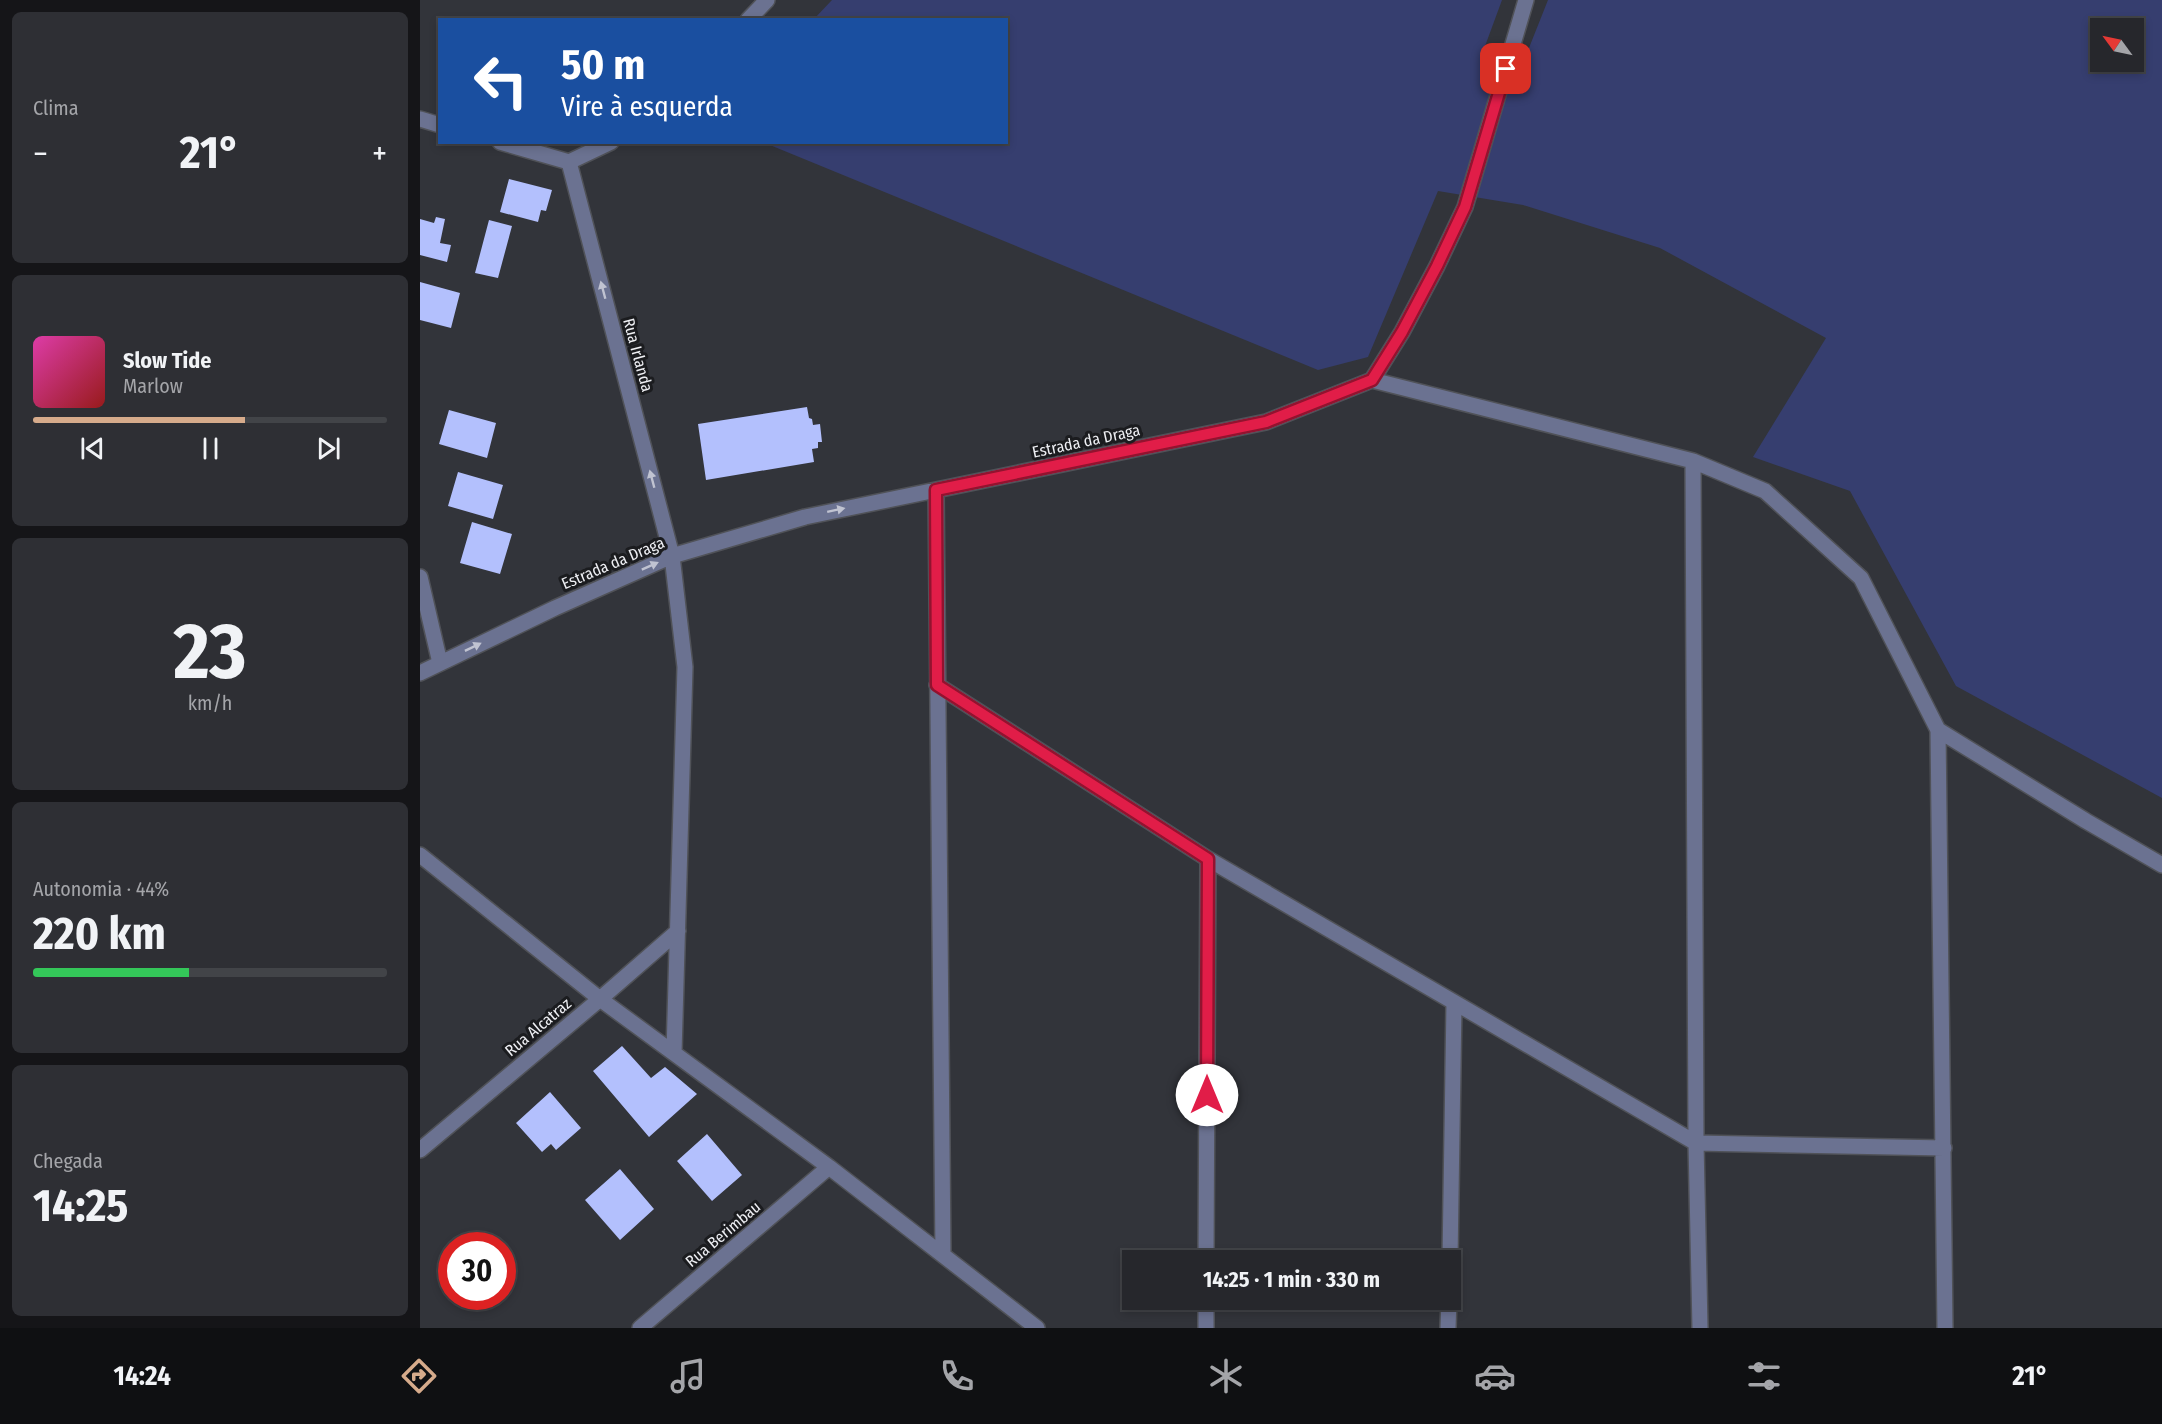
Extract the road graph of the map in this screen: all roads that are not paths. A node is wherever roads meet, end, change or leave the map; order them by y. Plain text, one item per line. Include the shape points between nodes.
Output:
1 (767, 0) edge
2 (1526, 0) edge
3 (750, 18) edge
4 (420, 120) edge
5 (438, 124) edge
6 (507, 144) edge
7 (607, 144) edge
8 (569, 162) junction
9 (1372, 380) junction
10 (1693, 461) junction
11 (936, 490) junction
12 (672, 556) junction
13 (420, 577) edge
14 (440, 663) junction
15 (420, 673) edge
16 (937, 685) junction
17 (1938, 730) junction
18 (420, 855) edge
19 (1208, 859) junction
20 (2162, 865) edge
21 (678, 930) junction
22 (600, 999) junction
23 (1454, 1003) junction
24 (674, 1053) junction
25 (1696, 1143) junction
26 (1944, 1148) junction
27 (420, 1150) edge
28 (829, 1167) junction
29 (1206, 1250) edge
30 (1450, 1250) edge
31 (943, 1255) junction
32 (1206, 1310) edge
33 (1449, 1310) edge
34 (1027, 1325) edge
35 (640, 1328) edge
36 (1206, 1328) edge
37 (1448, 1328) edge
38 (1700, 1328) edge
39 (1945, 1328) edge

1 - 3 street
2 - 9 street via 1465,207 1402,332
4 - 5 street
6 - 8 street
7 - 8 street
12 -> 8 street, Rua Irlanda
9 - 10 street
9 - 11 street, Estrada da Draga via 1266,422
10 - 17 street via 1765,491 1861,578
10 - 25 street
12 -> 11 street, Estrada da Draga via 805,517
11 - 16 street
14 -> 12 street, Estrada da Draga
12 - 21 street, Rua Irlanda via 685,667
13 - 14 street
14 - 15 street, Estrada da Draga
16 - 19 street
16 - 31 street
17 - 20 street
17 - 26 street
18 - 22 street
19 - 23 street
19 - 29 street
21 - 22 street, Rua Alcatraz
21 - 24 street, Rua Irlanda
22 - 24 street
22 - 27 street, Rua Alcatraz
23 - 25 street
23 - 30 street
24 - 28 street
25 - 26 street
25 - 38 street
26 - 39 street
28 - 31 street
28 - 35 street, Rua Berimbau
31 - 34 street
32 - 36 street
33 - 37 street

